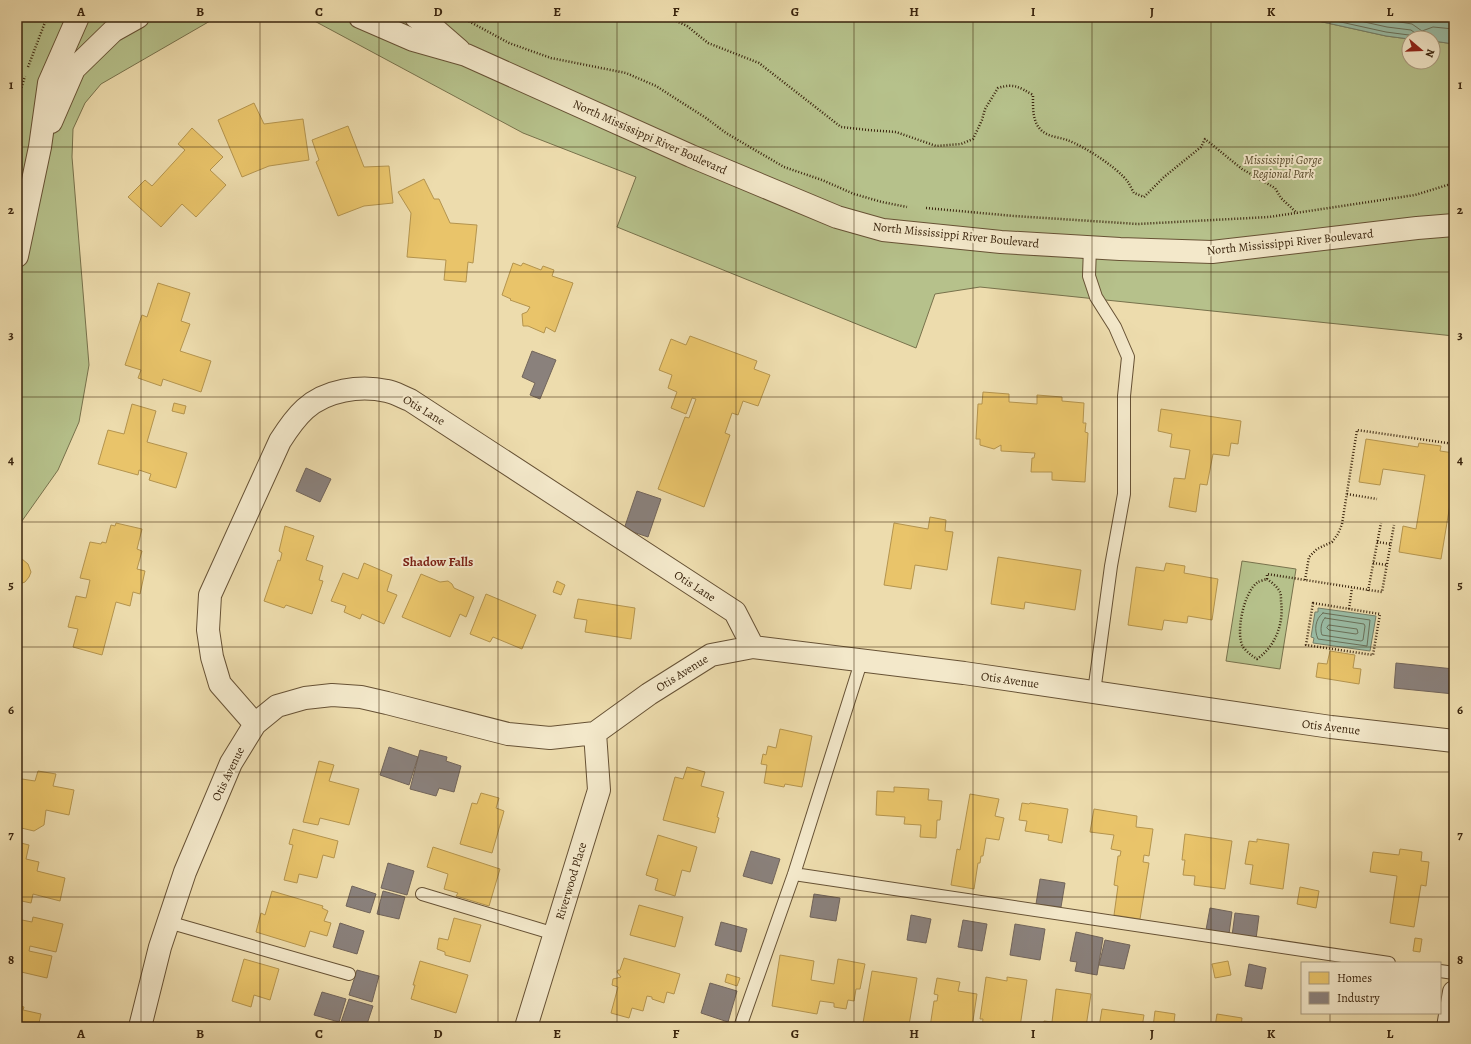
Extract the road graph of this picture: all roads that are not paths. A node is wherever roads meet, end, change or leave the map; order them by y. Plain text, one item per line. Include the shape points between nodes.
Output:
1 (78, 17) edge
2 (138, 17) edge
3 (360, 17) edge
4 (416, 17) edge
5 (466, 55) junction
6 (40, 147) junction
7 (1454, 225) edge
8 (1090, 247) junction
9 (17, 256) edge
10 (753, 647) junction
11 (862, 660) junction
12 (1094, 692) junction
13 (255, 724) junction
14 (595, 733) junction
15 (1454, 741) edge
16 (794, 874) junction
17 (422, 894) dead end
18 (168, 922) junction
19 (555, 934) junction
20 (1382, 962) edge
21 (1441, 971) edge
22 (1454, 973) edge
23 (349, 974) dead end
24 (1454, 992) edge
25 (140, 1027) edge
26 (526, 1027) edge
27 (740, 1027) edge
28 (1448, 1027) edge

1 - 6 street via 49,83
2 - 6 street via 113,31 74,69
3 - 5 street, North Mississippi River Boulevard via 414,40
4 - 5 street, North Mississippi River Boulevard
5 - 8 street, North Mississippi River Boulevard via 691,156 837,217 883,230 1001,242
6 - 9 street
7 - 8 street, North Mississippi River Boulevard via 1212,252
8 - 12 lane via 1089,276 1096,297 1115,327 1128,356 1124,396 1124,494 1111,566
10 - 11 street, Otis Avenue
10 - 13 street, Otis Lane via 735,612 410,400 388,391 363,388 320,398 291,424 280,441 210,595 208,630 220,684
10 - 14 street, Otis Avenue via 711,655 649,694
11 - 12 street, Otis Avenue
11 - 16 lane
12 - 15 street, Otis Avenue via 1330,727
13 - 14 street, Otis Avenue via 277,706 305,698 332,695 388,702 508,734 550,738
13 - 18 street, Otis Avenue via 231,763 185,872
14 - 19 street, Riverwood Place via 599,790
16 - 20 lane
16 - 27 lane
17 - 19 lane
18 - 23 lane
18 - 25 street, Otis Avenue
19 - 26 street, Riverwood Place
21 - 22 lane
24 - 28 street

